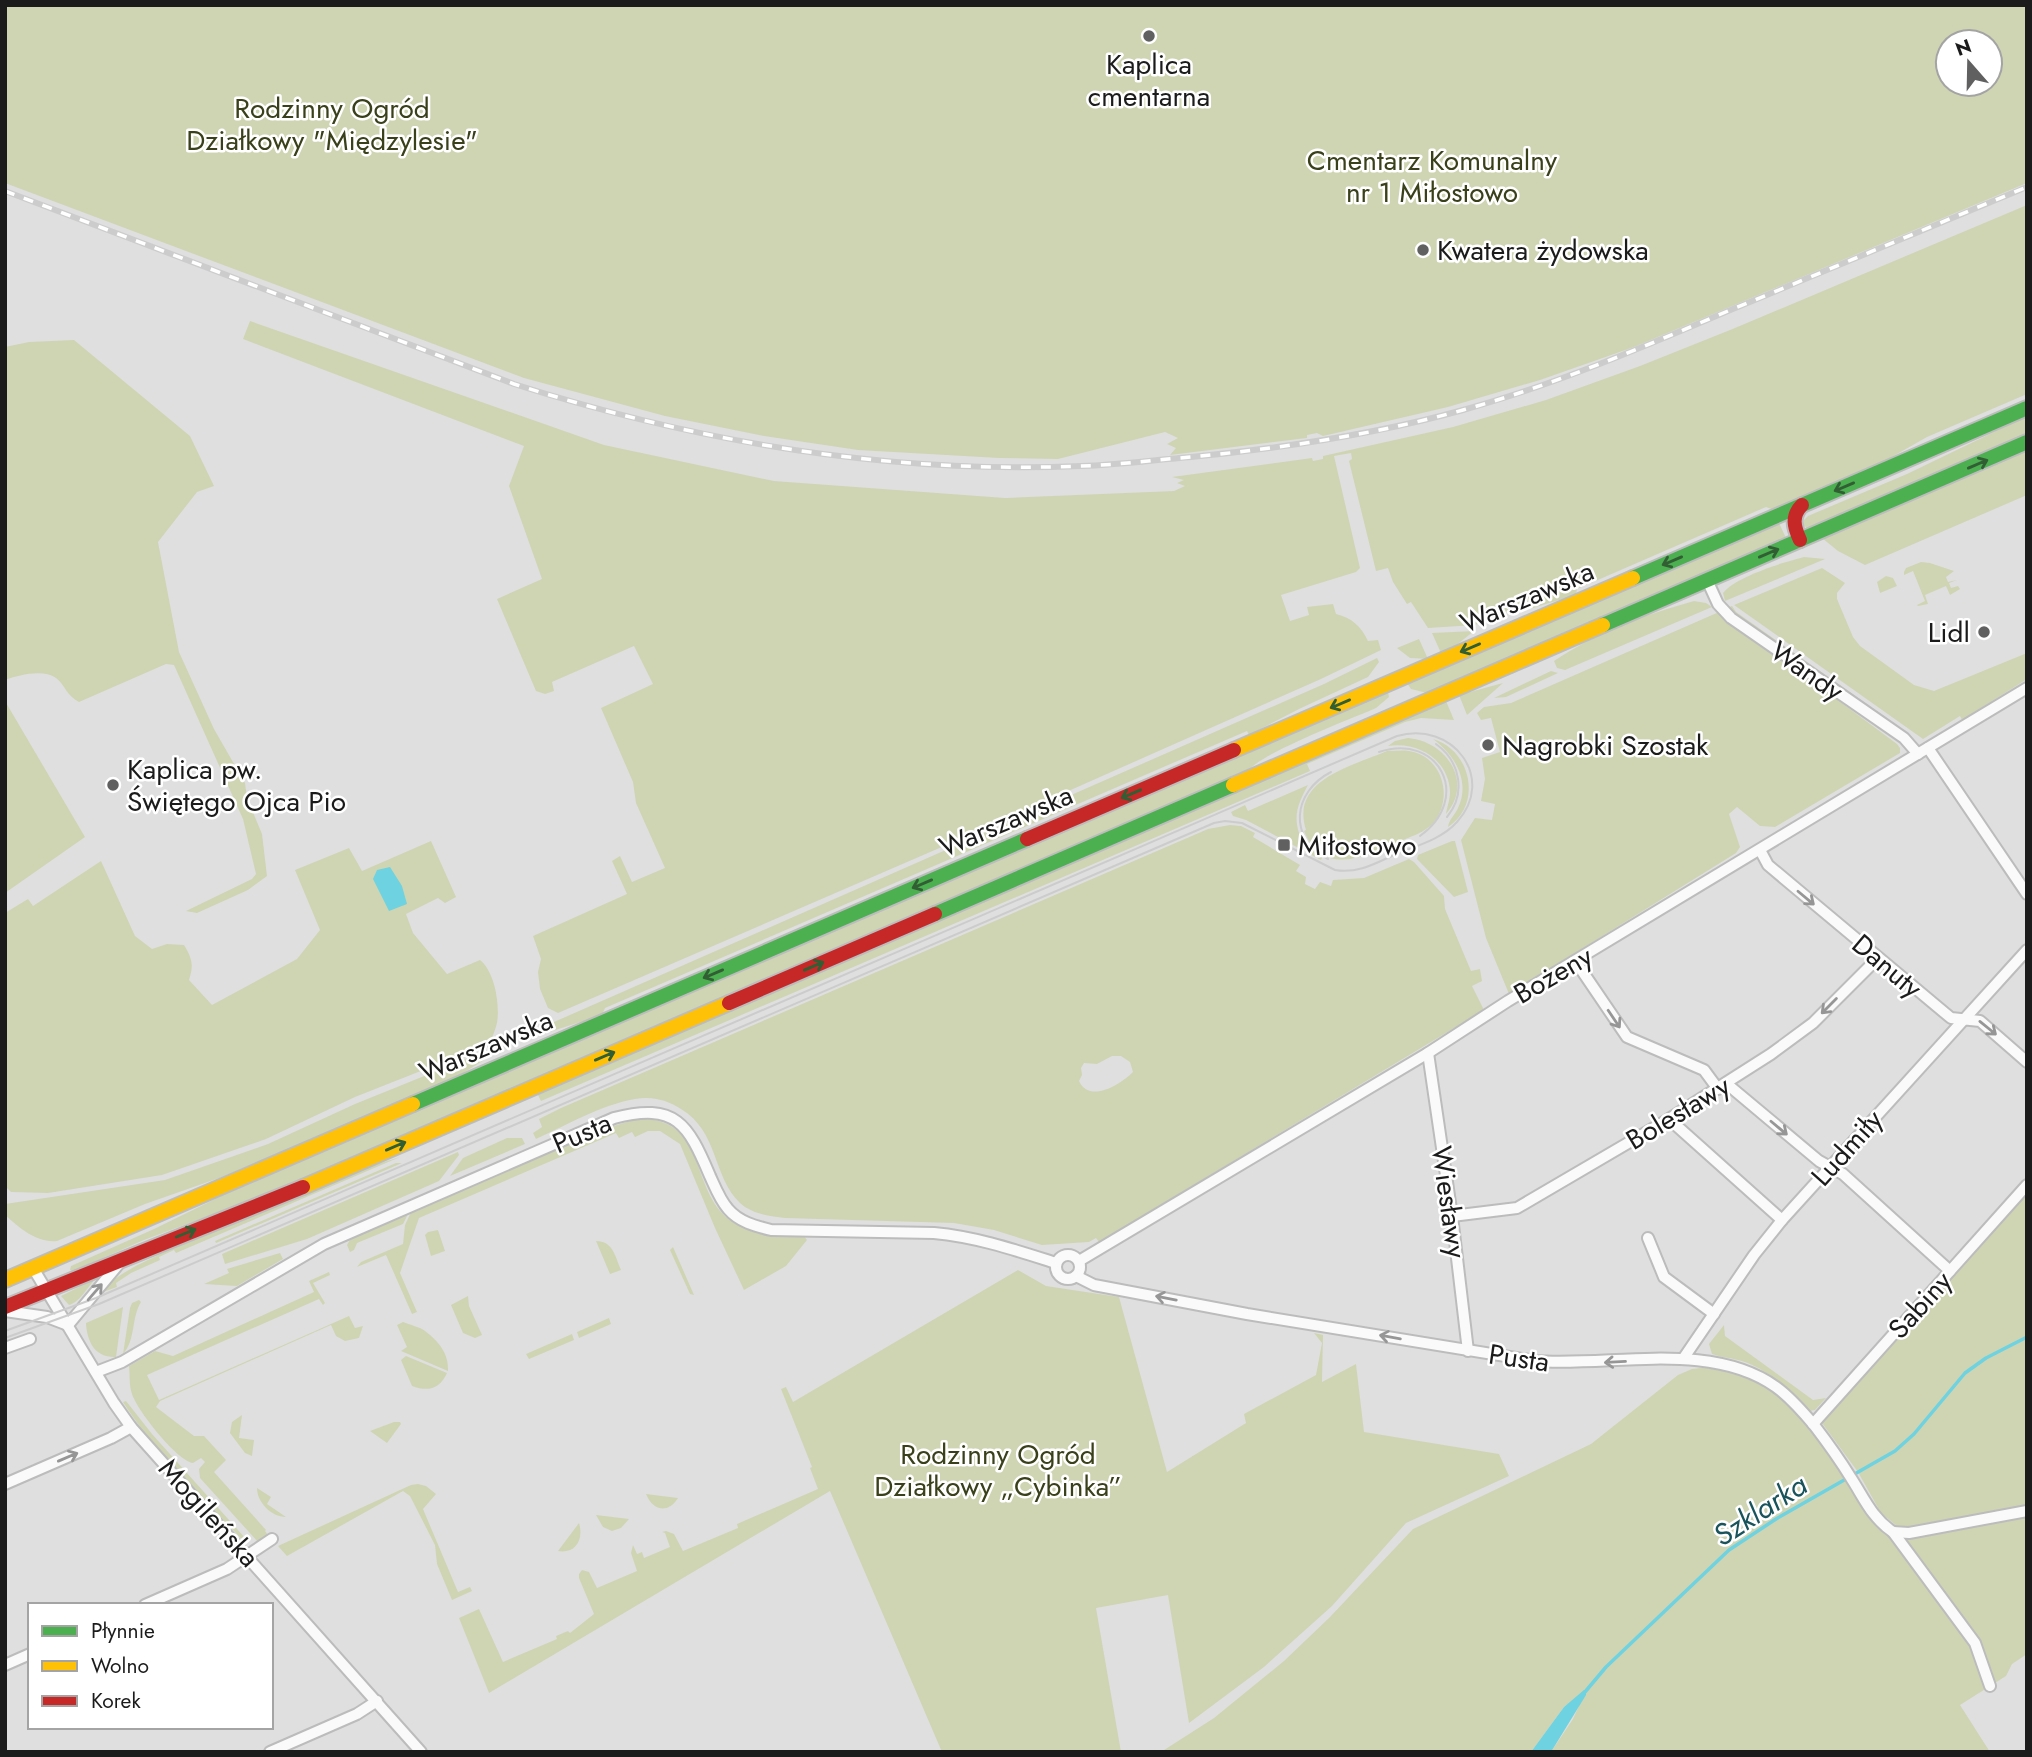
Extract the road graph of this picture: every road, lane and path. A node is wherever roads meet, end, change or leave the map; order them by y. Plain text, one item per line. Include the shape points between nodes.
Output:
1 (2027, 408) edge
2 (2027, 442) edge
3 (1802, 505) junction
4 (1800, 540) junction
5 (1707, 580) junction
6 (2027, 688) edge
7 (1923, 751) junction
8 (1760, 850) junction
9 (2027, 894) edge
10 (2027, 950) edge
11 (1878, 958) junction
12 (1576, 962) junction
13 (1962, 1019) junction
14 (1428, 1053) junction
15 (2027, 1062) edge
16 (1723, 1086) junction
17 (1669, 1119) junction
18 (562, 1141) junction
19 (567, 1153) dead end
20 (1830, 1167) junction
21 (2027, 1185) edge
22 (1452, 1216) junction
23 (1782, 1220) junction
24 (1648, 1238) dead end
25 (123, 1259) junction
26 (1079, 1261) junction
27 (1056, 1263) junction
28 (33, 1268) junction
29 (1950, 1271) junction
30 (1076, 1276) junction
31 (5, 1280) edge
32 (46, 1289) junction
33 (5, 1309) edge
34 (1714, 1314) junction
35 (68, 1325) junction
36 (30, 1339) dead end
37 (5, 1348) edge
38 (1468, 1351) junction
39 (1683, 1359) junction
40 (96, 1372) junction
41 (1812, 1424) junction
42 (131, 1427) junction
43 (5, 1484) edge
44 (2027, 1511) edge
45 (1893, 1532) junction
46 (272, 1539) dead end
47 (248, 1557) junction
48 (150, 1603) edge
49 (28, 1655) edge
50 (5, 1665) edge
51 (1990, 1686) dead end
52 (377, 1701) junction
53 (270, 1752) edge
54 (421, 1752) edge

1 -> 3 main road, Warszawska
4 -> 2 main road, Warszawska
3 - 4 main road via 1793,520
3 -> 28 main road, Warszawska
5 -> 4 main road, Warszawska
5 - 7 street, Wandy via 1718,604 1731,618
25 -> 5 main road, Warszawska via 284,1194
6 - 7 street, Bożeny
7 - 8 street, Bożeny
7 - 9 street, Wandy
8 -> 11 street, Danuty via 1768,865
8 - 12 street, Bożeny
10 - 13 street, Ludmiły
11 - 13 street, Danuty via 1951,1018
11 -> 16 street, Bolesławy via 1813,1023
12 - 14 street, Bożeny
12 -> 16 street via 1627,1037 1704,1070
13 -> 15 street, Danuty via 1980,1021
13 - 20 street, Ludmiły
14 - 22 street, Wiesławy
14 - 26 street, Bożeny
16 - 17 street, Bolesławy
16 -> 20 street
17 - 22 street, Bolesławy via 1517,1208
17 - 23 street
18 - 19 street
18 - 27 street, Pusta via 614,1118 660,1114 695,1139 722,1202 751,1225 771,1230 960,1235
18 - 40 street, Pusta via 324,1244 122,1362
20 - 23 street, Ludmiły
20 - 29 street
21 - 29 street, Sabiny
22 - 38 street, Wiesławy
23 - 34 street, Ludmiły
24 - 34 street via 1664,1277
25 - 32 main road, Warszawska
35 -> 25 street, Warszawska
26 - 27 street via 1067,1255
26 - 30 street
27 - 30 street via 1059,1276
28 - 31 main road, Warszawska
28 - 32 street, Mogileńska
29 - 41 street, Sabiny
38 -> 30 street, Pusta via 1094,1285
32 - 33 main road, Warszawska
32 - 35 street, Mogileńska
33 - 35 street
34 - 39 street, Ludmiły
35 - 40 street, Mogileńska
36 - 37 street
39 -> 38 street, Pusta via 1567,1364
39 - 41 street, Pusta via 1716,1363 1765,1380 1787,1395
40 - 42 street, Mogileńska
41 - 45 street, Pusta via 1879,1523
43 -> 42 street
42 - 47 street, Mogileńska
44 - 45 street
45 - 51 street, Pusta via 1975,1643
46 - 47 street
47 - 48 street
47 - 52 street, Mogileńska
49 - 50 street
52 - 53 street
52 - 54 street, Mogileńska

